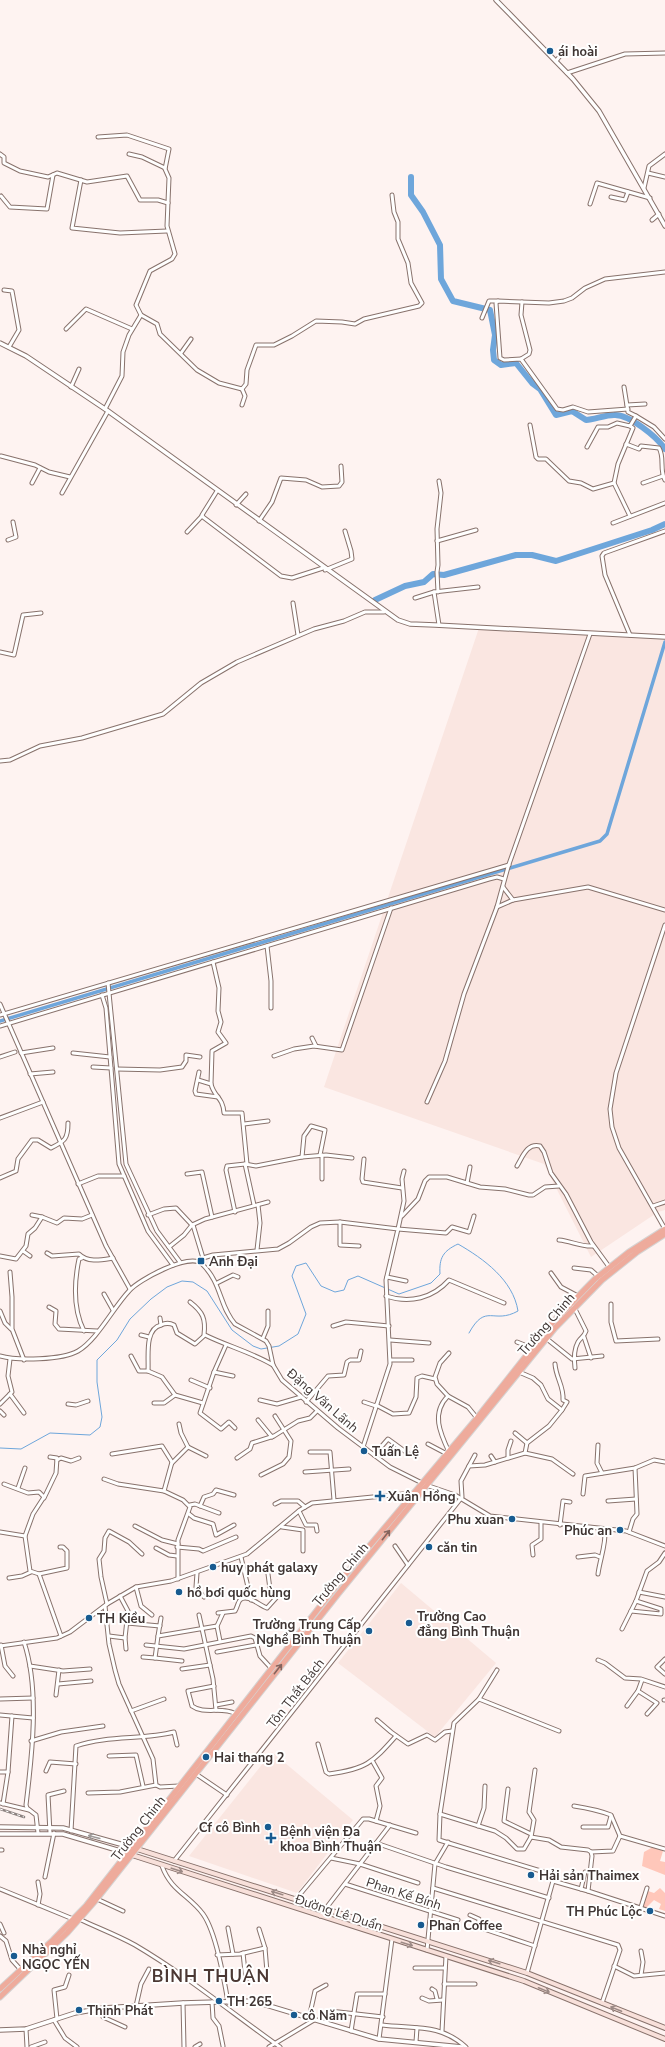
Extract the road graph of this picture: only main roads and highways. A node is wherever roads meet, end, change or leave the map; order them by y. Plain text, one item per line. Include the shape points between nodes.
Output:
1 (665, 1229) edge
2 (665, 1234) edge
3 (525, 1361) junction
4 (520, 1369) junction
5 (425, 1484) junction
6 (412, 1499) junction
7 (193, 1772) junction
8 (134, 1848) junction
9 (129, 1854) junction
10 (76, 1919) junction
11 (527, 1973) junction
12 (524, 1981) junction
13 (0, 1989) edge
14 (0, 1997) edge
15 (633, 2016) junction
16 (630, 2025) junction
17 (665, 2028) edge
18 (665, 2039) edge

1 - 3 highway, Trường Chinh via 640,1244 578,1296 532,1348
2 - 3 highway, Trường Chinh via 621,1264 574,1307
3 - 4 highway, Trường Chinh
4 - 5 highway, Trường Chinh
4 - 5 highway, Trường Chinh via 448,1453
5 - 6 highway, Trường Chinh
7 -> 6 highway, Trường Chinh
6 - 7 highway, Trường Chinh via 344,1576
7 - 8 highway, Trường Chinh
7 - 8 highway, Trường Chinh via 179,1786
8 - 9 highway, Trường Chinh
11 -> 8 main road, Đường Lê Duẩn
9 - 10 highway, Trường Chinh
9 - 10 highway, Trường Chinh via 97,1898
9 -> 12 main road, Đường Lê Duẩn
10 - 13 highway, Trường Chinh
10 - 14 highway, Trường Chinh
11 - 12 main road
15 -> 11 main road, Đường Lê Duẩn
12 -> 16 main road, Đường Lê Duẩn
15 - 16 main road
15 - 17 main road, Đường Lê Duẩn
16 - 18 main road, Đường Lê Duẩn

